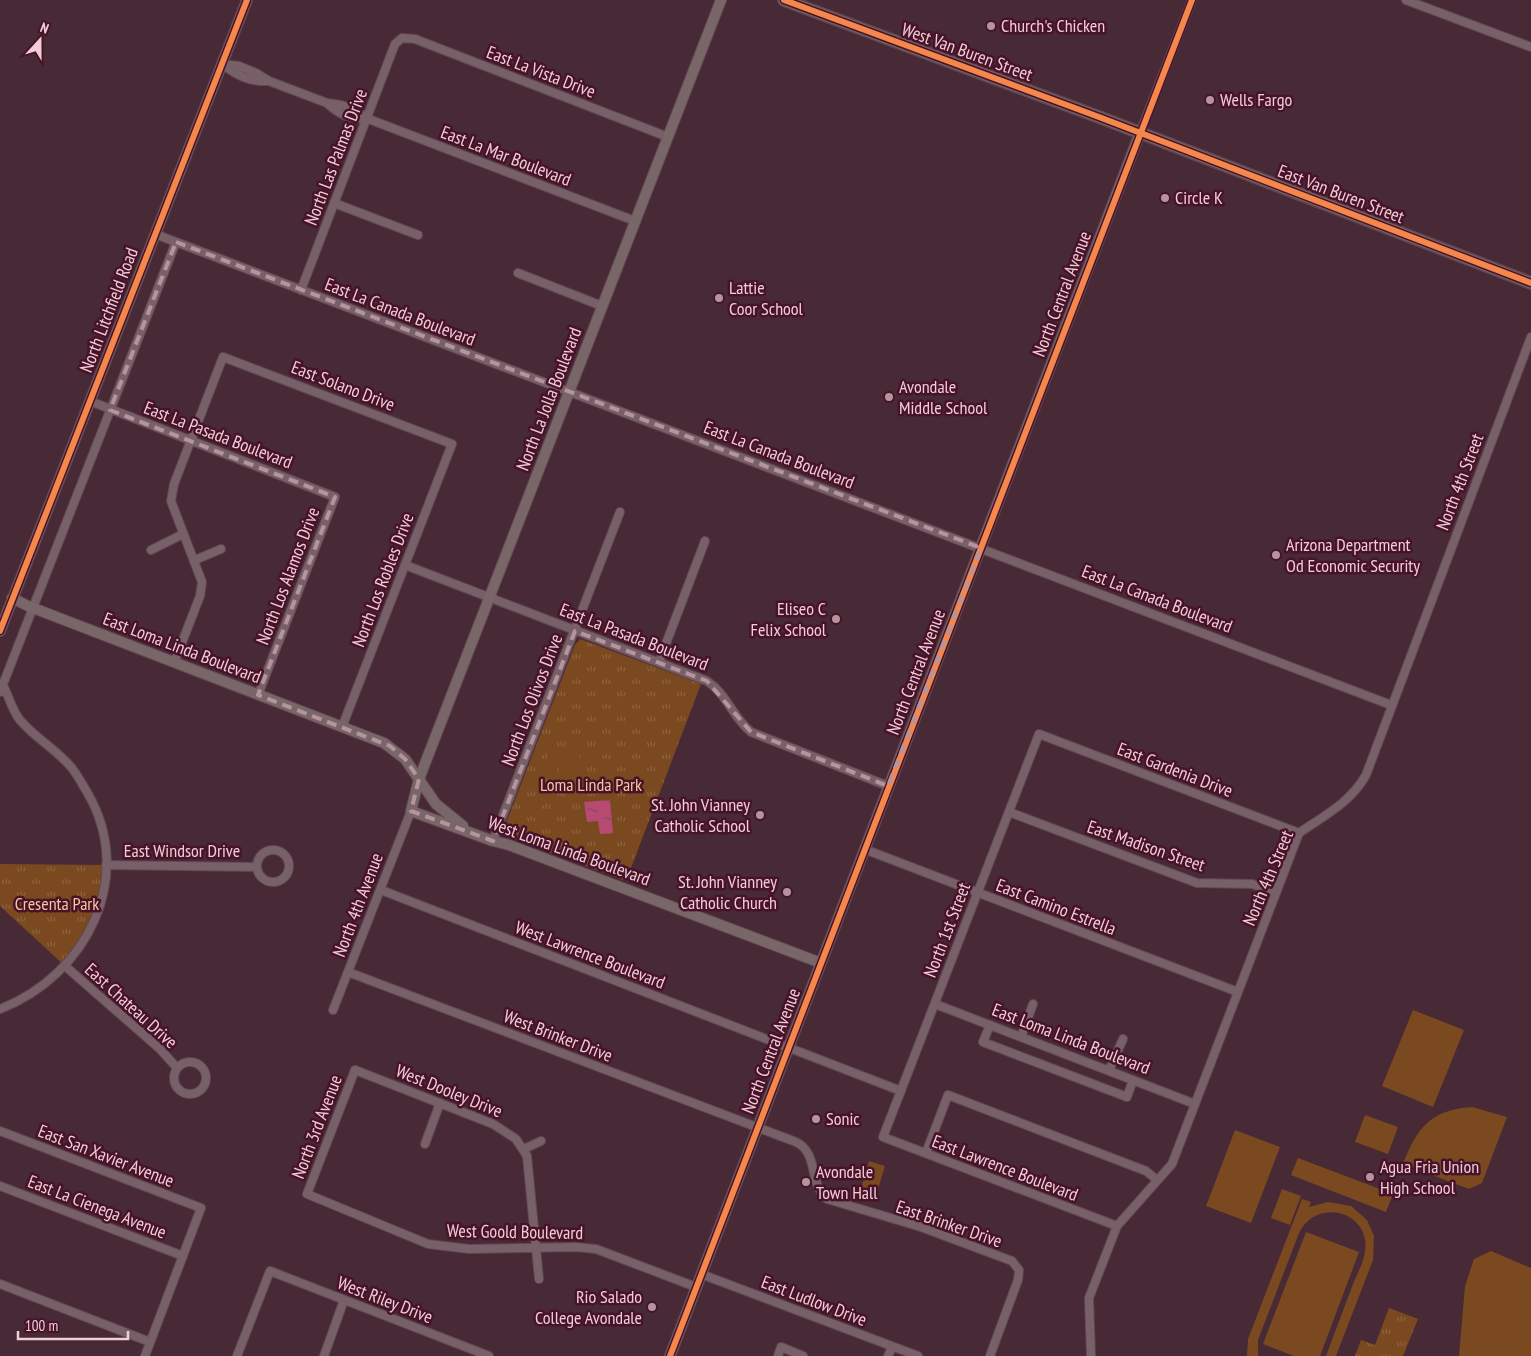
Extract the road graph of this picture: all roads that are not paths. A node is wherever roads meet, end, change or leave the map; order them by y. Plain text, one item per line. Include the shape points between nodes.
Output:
1 (246, 0) edge
2 (721, 0) edge
3 (784, 0) edge
4 (1192, 0) edge
5 (1406, 0) edge
6 (402, 38) joint
7 (1531, 47) edge
8 (221, 64) junction
9 (366, 118) junction
10 (1140, 133) junction
11 (668, 137) junction
12 (334, 203) junction
13 (635, 221) junction
14 (155, 234) junction
15 (418, 235) dead end
16 (176, 242) junction
17 (518, 273) dead end
18 (1531, 283) edge
19 (301, 290) junction
20 (602, 306) junction
21 (1531, 337) edge
22 (569, 392) junction
23 (90, 401) junction
24 (110, 410) junction
25 (191, 441) junction
26 (452, 444) joint
27 (335, 497) joint
28 (620, 512) dead end
29 (183, 534) junction
30 (706, 541) dead end
31 (981, 548) junction
32 (221, 549) dead end
33 (151, 550) dead end
34 (195, 560) junction
35 (405, 565) junction
36 (490, 597) junction
37 (12, 598) junction
38 (33, 608) junction
39 (0, 630) edge
40 (576, 630) junction
41 (659, 662) junction
42 (174, 663) junction
43 (1, 686) edge
44 (258, 695) junction
45 (1391, 705) junction
46 (342, 727) junction
47 (1039, 734) joint
48 (419, 779) junction
49 (888, 786) junction
50 (411, 811) junction
51 (1009, 812) junction
52 (1299, 833) junction
53 (474, 834) junction
54 (493, 841) junction
55 (864, 849) junction
56 (106, 865) junction
57 (257, 866) junction
58 (381, 890) junction
59 (1276, 892) junction
60 (978, 893) junction
61 (821, 963) junction
62 (65, 966) junction
63 (348, 972) junction
64 (1238, 992) junction
65 (935, 1004) junction
66 (1033, 1004) dead end
67 (0, 1009) edge
68 (333, 1010) dead end
69 (990, 1025) junction
70 (1021, 1037) junction
71 (1123, 1038) dead end
72 (788, 1048) junction
73 (177, 1068) junction
74 (356, 1070) joint
75 (1110, 1070) junction
76 (1134, 1080) junction
77 (901, 1091) junction
78 (440, 1104) junction
79 (1195, 1104) junction
80 (758, 1128) junction
81 (0, 1131) edge
82 (883, 1137) joint
83 (541, 1141) dead end
84 (425, 1144) dead end
85 (524, 1149) junction
86 (926, 1154) junction
87 (1157, 1180) junction
88 (0, 1186) edge
89 (308, 1194) joint
90 (1117, 1226) junction
91 (537, 1248) junction
92 (183, 1256) junction
93 (701, 1274) junction
94 (538, 1279) dead end
95 (0, 1284) edge
96 (696, 1287) junction
97 (344, 1300) junction
98 (150, 1342) junction
99 (892, 1347) junction
100 (144, 1356) edge
101 (237, 1356) edge
102 (324, 1356) edge
103 (489, 1356) edge
104 (670, 1356) edge
105 (778, 1356) edge
106 (803, 1356) edge
107 (888, 1356) edge
108 (918, 1356) edge
109 (990, 1356) edge
110 (1091, 1356) edge

1 - 8 street, North Litchfield Road
2 - 11 street, North La Jolla Boulevard
3 - 10 main road, West Van Buren Street
4 - 10 street, North Central Avenue
5 - 7 street
6 - 9 street, North Las Palmas Drive via 395,44
6 - 11 street, East La Vista Drive via 415,39
8 - 9 street, East La Mar Boulevard via 256,72 269,81 357,111
8 - 14 street, North Litchfield Road
9 - 12 street, North Las Palmas Drive
9 - 13 street, East La Mar Boulevard
10 - 18 main road, East Van Buren Street
10 - 31 street, North Central Avenue
11 - 13 street, North La Jolla Boulevard
12 - 15 street
12 - 19 street, North Las Palmas Drive
13 - 20 street, North La Jolla Boulevard
14 - 16 street, East La Canada Boulevard
14 - 23 street, North Litchfield Road
16 - 19 street, East La Canada Boulevard
16 - 24 street, North Litchfield Road
17 - 20 street
19 - 22 street, East La Canada Boulevard
20 - 22 street, North La Jolla Boulevard
21 - 45 street, North 4th Street
22 - 31 street, East La Canada Boulevard
22 - 36 street, North La Jolla Boulevard
23 - 24 street, East La Pasada Boulevard
23 - 37 street, North Litchfield Road
24 - 25 street, East La Pasada Boulevard
24 - 38 street, North Litchfield Road
25 - 26 street, East Solano Drive via 223,357
25 - 27 street, East La Pasada Boulevard
25 - 29 street via 174,484 171,502
26 - 35 street, North Los Robles Drive
27 - 44 street, North Los Alamos Drive
28 - 40 street, North Los Olivos Drive
29 - 33 street
29 - 34 street
30 - 41 street
31 - 45 street, East La Canada Boulevard
31 - 49 street, North Central Avenue
32 - 34 street
34 - 42 street via 202,588
35 - 36 street, East La Pasada Boulevard
35 - 46 street, North Los Robles Drive
36 - 40 street, East La Pasada Boulevard
36 - 48 street, North La Jolla Boulevard
37 - 38 street, East Loma Linda Boulevard
37 - 39 street, North Litchfield Road
38 - 42 street, East Loma Linda Boulevard
38 - 43 street, North Litchfield Road
40 - 41 street, East La Pasada Boulevard
40 - 54 street, North Los Olivos Drive
41 - 49 street, East La Pasada Boulevard via 714,686 742,725 751,732
42 - 44 street, East Loma Linda Boulevard
43 - 56 street via 12,710 72,768 87,792 99,817
44 - 46 street, East Loma Linda Boulevard
45 - 52 street, North 4th Street via 1358,790
46 - 48 street, West Loma Linda Boulevard via 390,746 405,759
47 - 51 street, North 1st Street
47 - 52 street, East Gardenia Drive
48 - 50 street, North La Jolla Boulevard
48 - 53 street, West Loma Linda Boulevard via 441,810
49 - 55 street, North Central Avenue
50 - 53 street, West Loma Linda Boulevard
50 - 58 street, North 4th Avenue
51 - 59 street, East Madison Street via 1197,883 1252,884
51 - 60 street, North 1st Street
52 - 59 street, North 4th Street
53 - 54 street, West Loma Linda Boulevard
54 - 61 street, West Loma Linda Boulevard via 509,844
55 - 60 street, East Camino Estrella
55 - 61 street, North Central Avenue
56 - 57 street, East Windsor Drive
56 - 62 street via 103,896 96,920
57 - 57 street, East Windsor Drive via 261,876 275,882 284,878 289,864 285,855 272,850 260,857
58 - 63 street, North 4th Avenue
58 - 72 street, West Lawrence Boulevard
59 - 64 street, North 4th Street
60 - 64 street, East Camino Estrella
60 - 65 street, North 1st Street
61 - 72 street, North Central Avenue
62 - 67 street via 37,991
62 - 73 street, East Chateau Drive via 160,1049
63 - 68 street, North 4th Avenue
63 - 80 street, West Brinker Drive
64 - 79 street, North 4th Street
65 - 69 street, East Loma Linda Boulevard
65 - 77 street, North 1st Street
66 - 70 street
69 - 70 street, East Loma Linda Boulevard
69 - 76 street via 984,1042 1001,1049 1127,1096
70 - 75 street, East Loma Linda Boulevard
71 - 75 street
72 - 77 street
72 - 80 street, North Central Avenue
73 - 73 street, East Chateau Drive via 173,1078 181,1092 191,1095 204,1088 206,1073 200,1065 185,1062
74 - 78 street, West Dooley Drive
74 - 89 street, North 3rd Avenue
75 - 76 street, East Loma Linda Boulevard
76 - 79 street, East Loma Linda Boulevard
77 - 82 street, North 1st Street
78 - 84 street
78 - 85 street, West Dooley Drive via 502,1128
79 - 87 street, North 4th Street via 1172,1164
80 - 93 street, North Central Avenue
80 - 109 street, East Brinker Drive via 805,1148 817,1189 827,1199 921,1227 1012,1262 1019,1270 1018,1280
81 - 92 street, East San Xavier Avenue via 202,1208
82 - 86 street, East Lawrence Boulevard
83 - 85 street
85 - 91 street via 529,1163
86 - 87 street via 948,1095 1146,1171
86 - 90 street, East Lawrence Boulevard
87 - 90 street, North 4th Street
88 - 92 street, East La Cienega Avenue
89 - 91 street, West Goold Boulevard via 428,1244 468,1249
90 - 110 street, North 4th Street via 1089,1298
91 - 94 street
91 - 96 street, West Goold Boulevard via 596,1249
92 - 98 street
93 - 96 street, North Central Avenue
93 - 99 street, East Ludlow Drive
95 - 98 street
96 - 104 street, North Central Avenue
97 - 101 street, West Riley Drive via 270,1271
97 - 102 street
97 - 103 street, West Riley Drive
98 - 100 street
99 - 107 street
99 - 108 street, East Ludlow Drive
105 - 106 street via 781,1347

